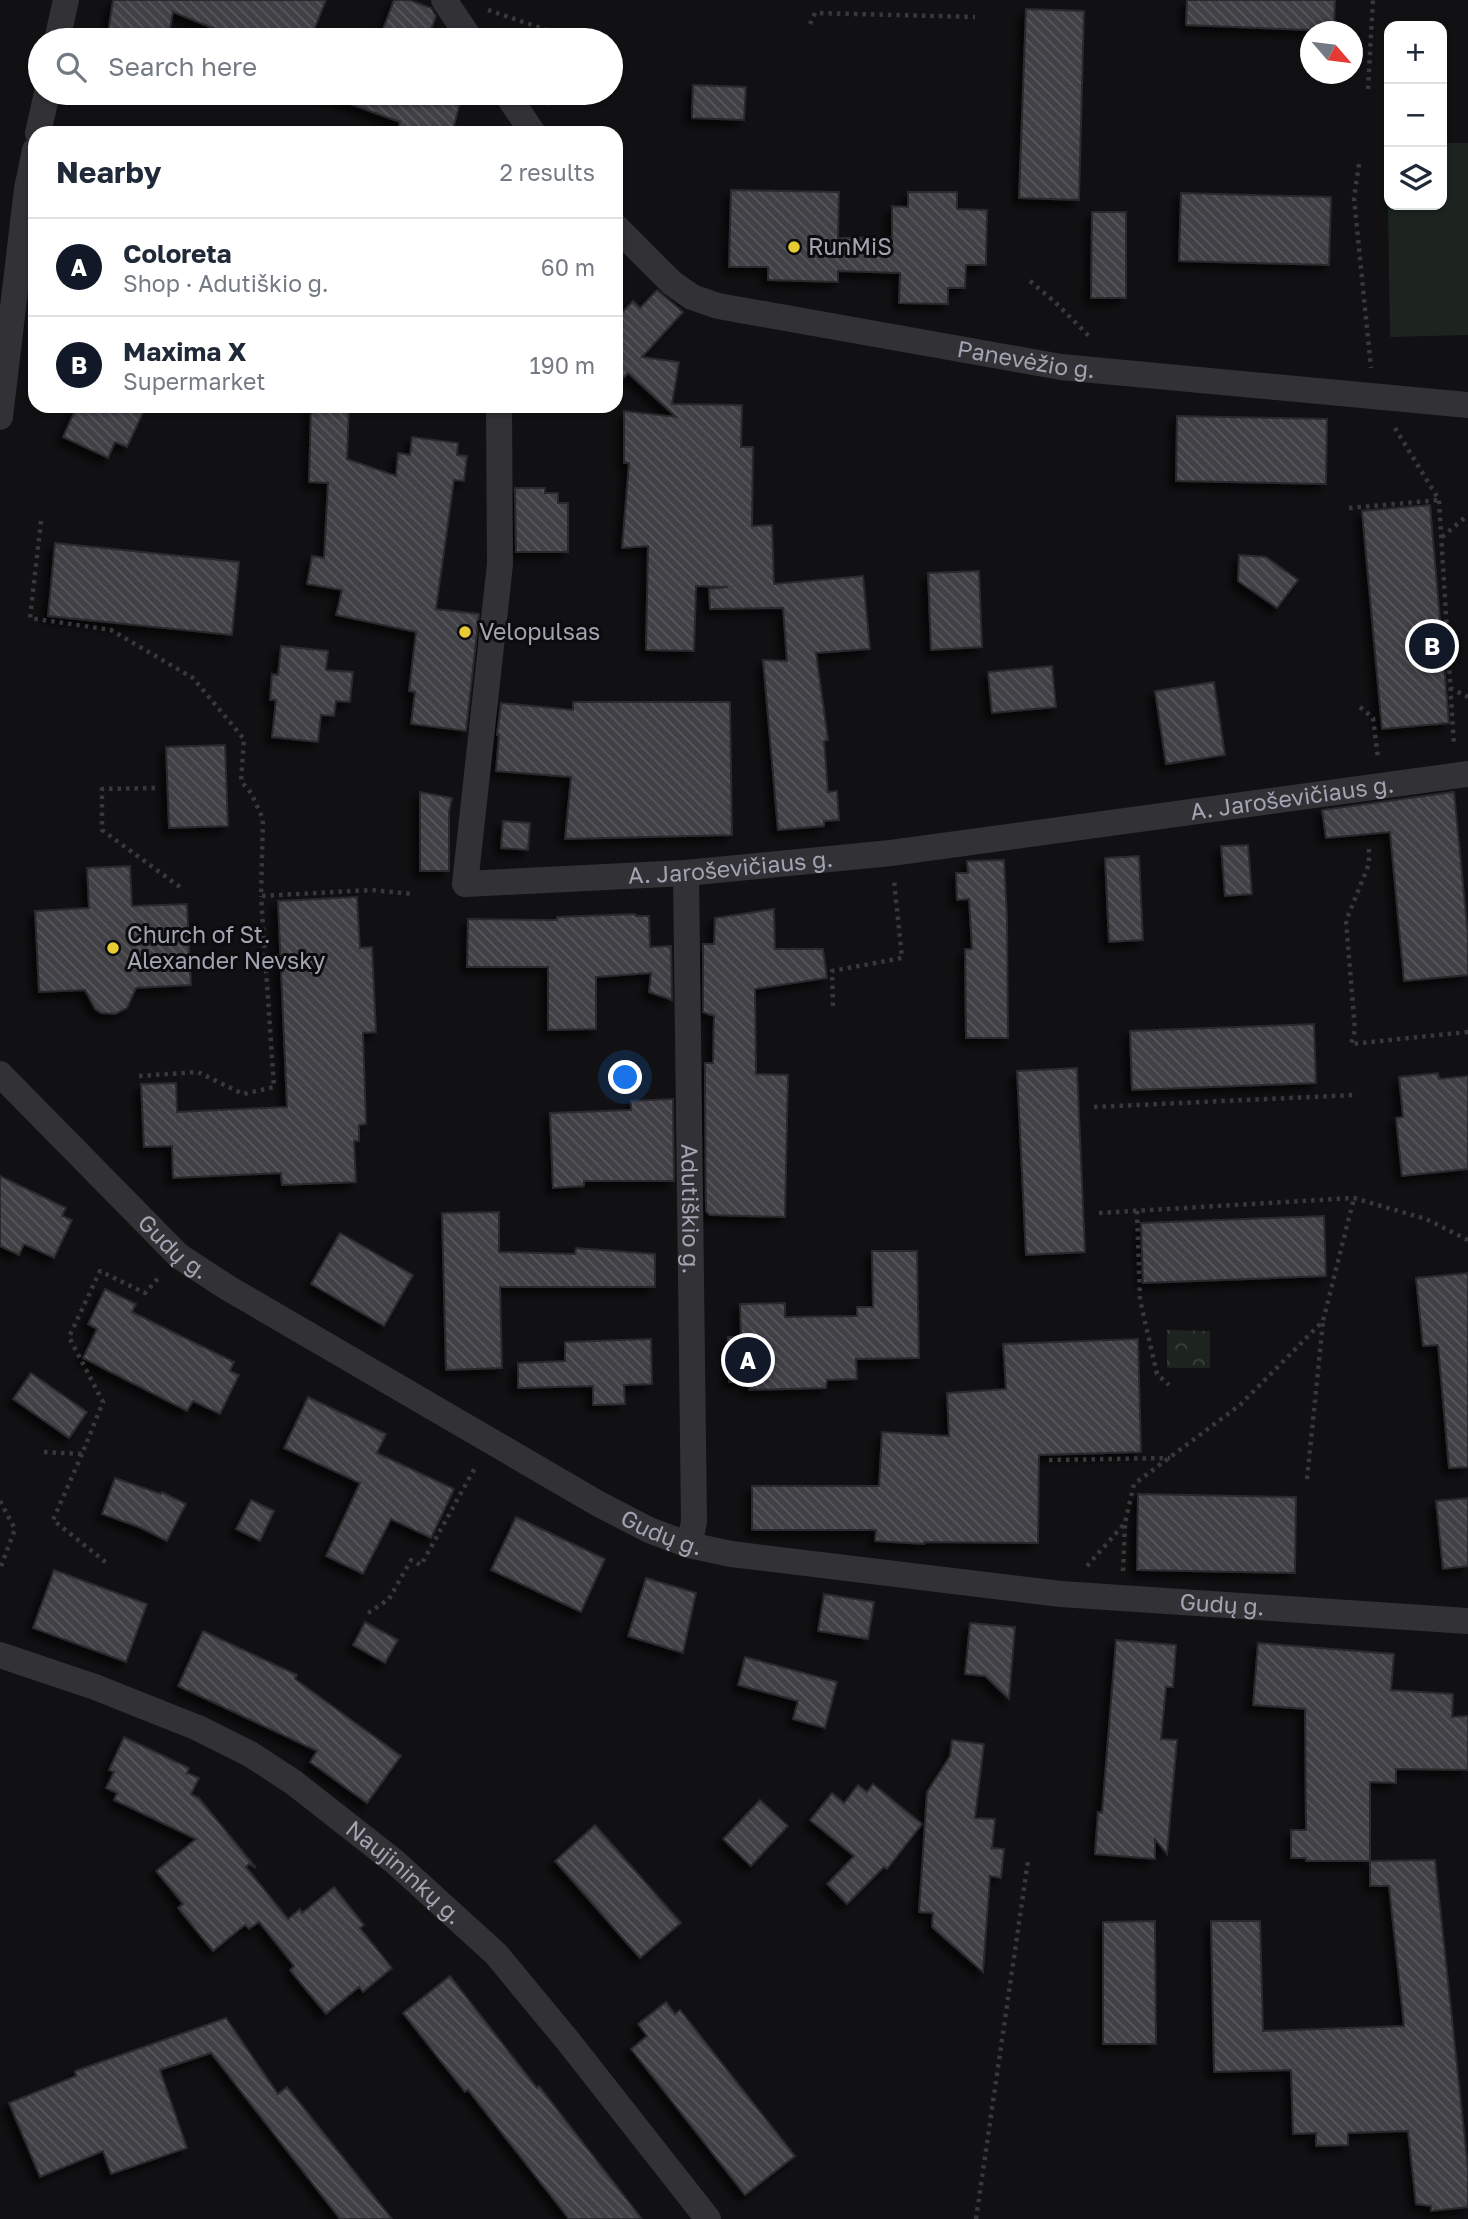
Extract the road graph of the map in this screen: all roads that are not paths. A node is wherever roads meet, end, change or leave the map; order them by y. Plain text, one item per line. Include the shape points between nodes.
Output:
1 (66, 0) edge
2 (444, 0) edge
3 (60, 28) edge
4 (463, 28) edge
5 (44, 105) edge
6 (514, 105) edge
7 (40, 126) edge
8 (528, 126) edge
9 (28, 184) edge
10 (623, 234) edge
11 (1468, 405) edge
12 (499, 413) edge
13 (0, 417) edge
14 (1462, 775) edge
15 (686, 873) junction
16 (0, 1074) edge
17 (689, 1545) junction
18 (1468, 1621) edge
19 (0, 1655) edge
20 (708, 2219) edge

1 - 3 street
2 - 4 street
5 - 7 street
6 - 8 street
9 - 13 street
10 - 11 street, Panevėžio g. via 672,283 691,297 718,306 1060,367
12 - 15 street, A. Jaroševičiaus g. via 500,564 466,884
14 - 15 street, A. Jaroševičiaus g. via 891,853
15 - 17 street, Adutiškio g. via 694,1508
16 - 17 street, Gudų g. via 179,1256 491,1441 649,1530
17 - 18 street, Gudų g. via 791,1563 1061,1594
19 - 20 street, Naujininkų g. via 198,1728 250,1754 396,1862 496,1954

